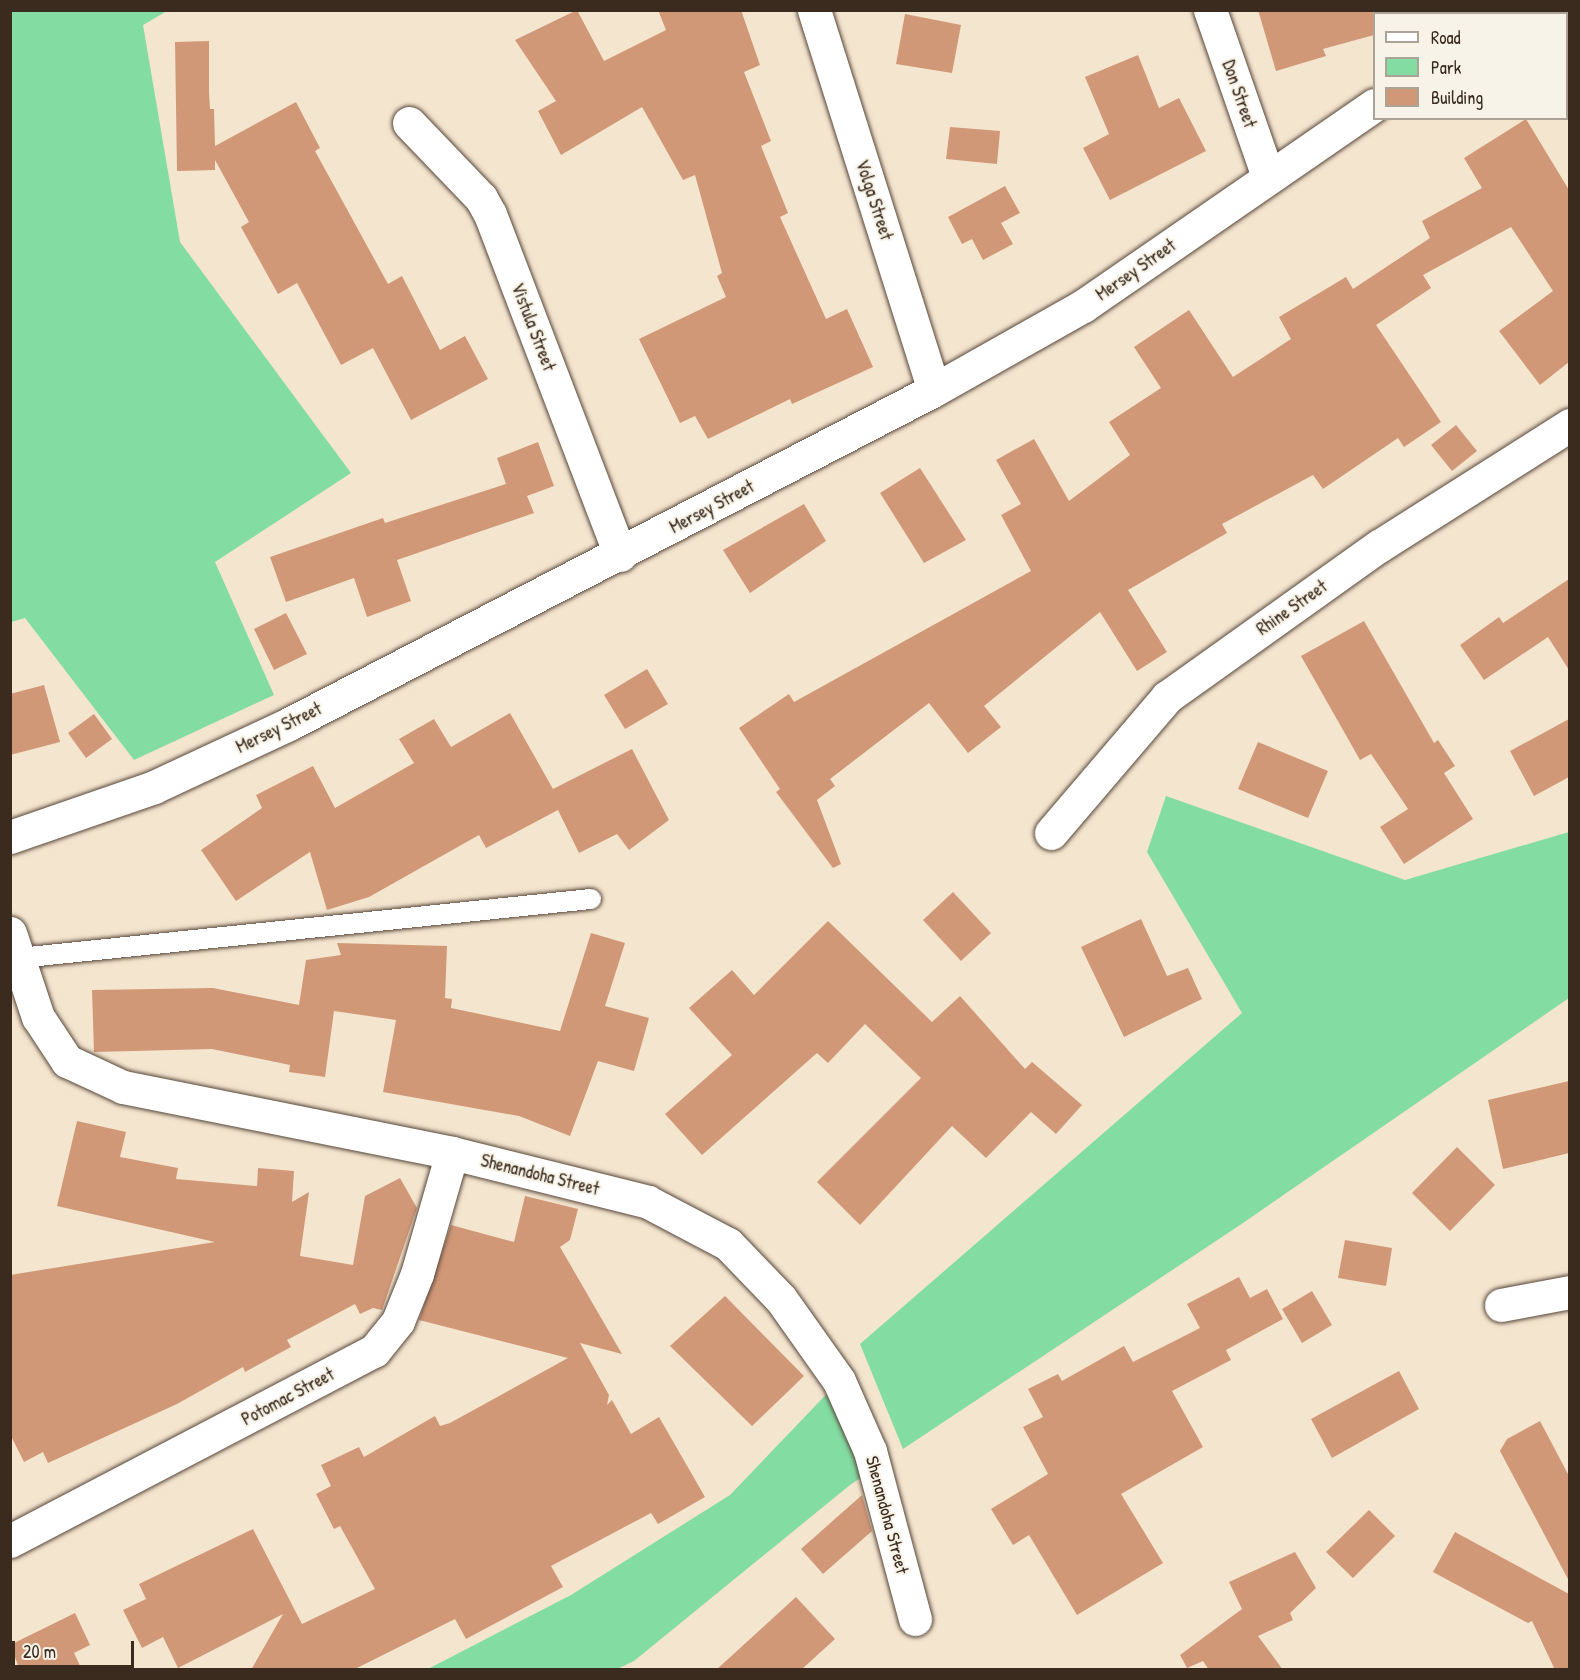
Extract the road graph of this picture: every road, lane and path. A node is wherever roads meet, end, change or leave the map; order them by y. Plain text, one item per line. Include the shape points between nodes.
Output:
1 (814, 10) edge
2 (1210, 10) edge
3 (1373, 106) edge
4 (409, 123) dead end
5 (1268, 177) junction
6 (934, 390) junction
7 (1569, 425) edge
8 (620, 555) junction
9 (1051, 833) dead end
10 (10, 837) edge
11 (591, 899) dead end
12 (15, 945) edge
13 (452, 1153) junction
14 (1569, 1292) edge
15 (1501, 1305) dead end
16 (10, 1540) edge
17 (915, 1619) dead end

1 - 6 street, Volga Street
2 - 5 street, Don Street
3 - 5 street, Mersey Street
4 - 8 street, Vistula Street via 481,198 490,214
5 - 6 street, Mersey Street via 1083,306
6 - 8 street, Mersey Street
7 - 9 street, Rhine Street via 1379,546 1167,697
8 - 10 street, Mersey Street via 154,787
11 - 12 lane
12 - 13 street, Shenandoha Street via 38,1017 67,1060 123,1087
13 - 16 street, Potomac Street via 417,1274 398,1321 374,1351
13 - 17 street, Shenandoha Street via 648,1202 728,1244 752,1266 839,1381 870,1451
14 - 15 street

